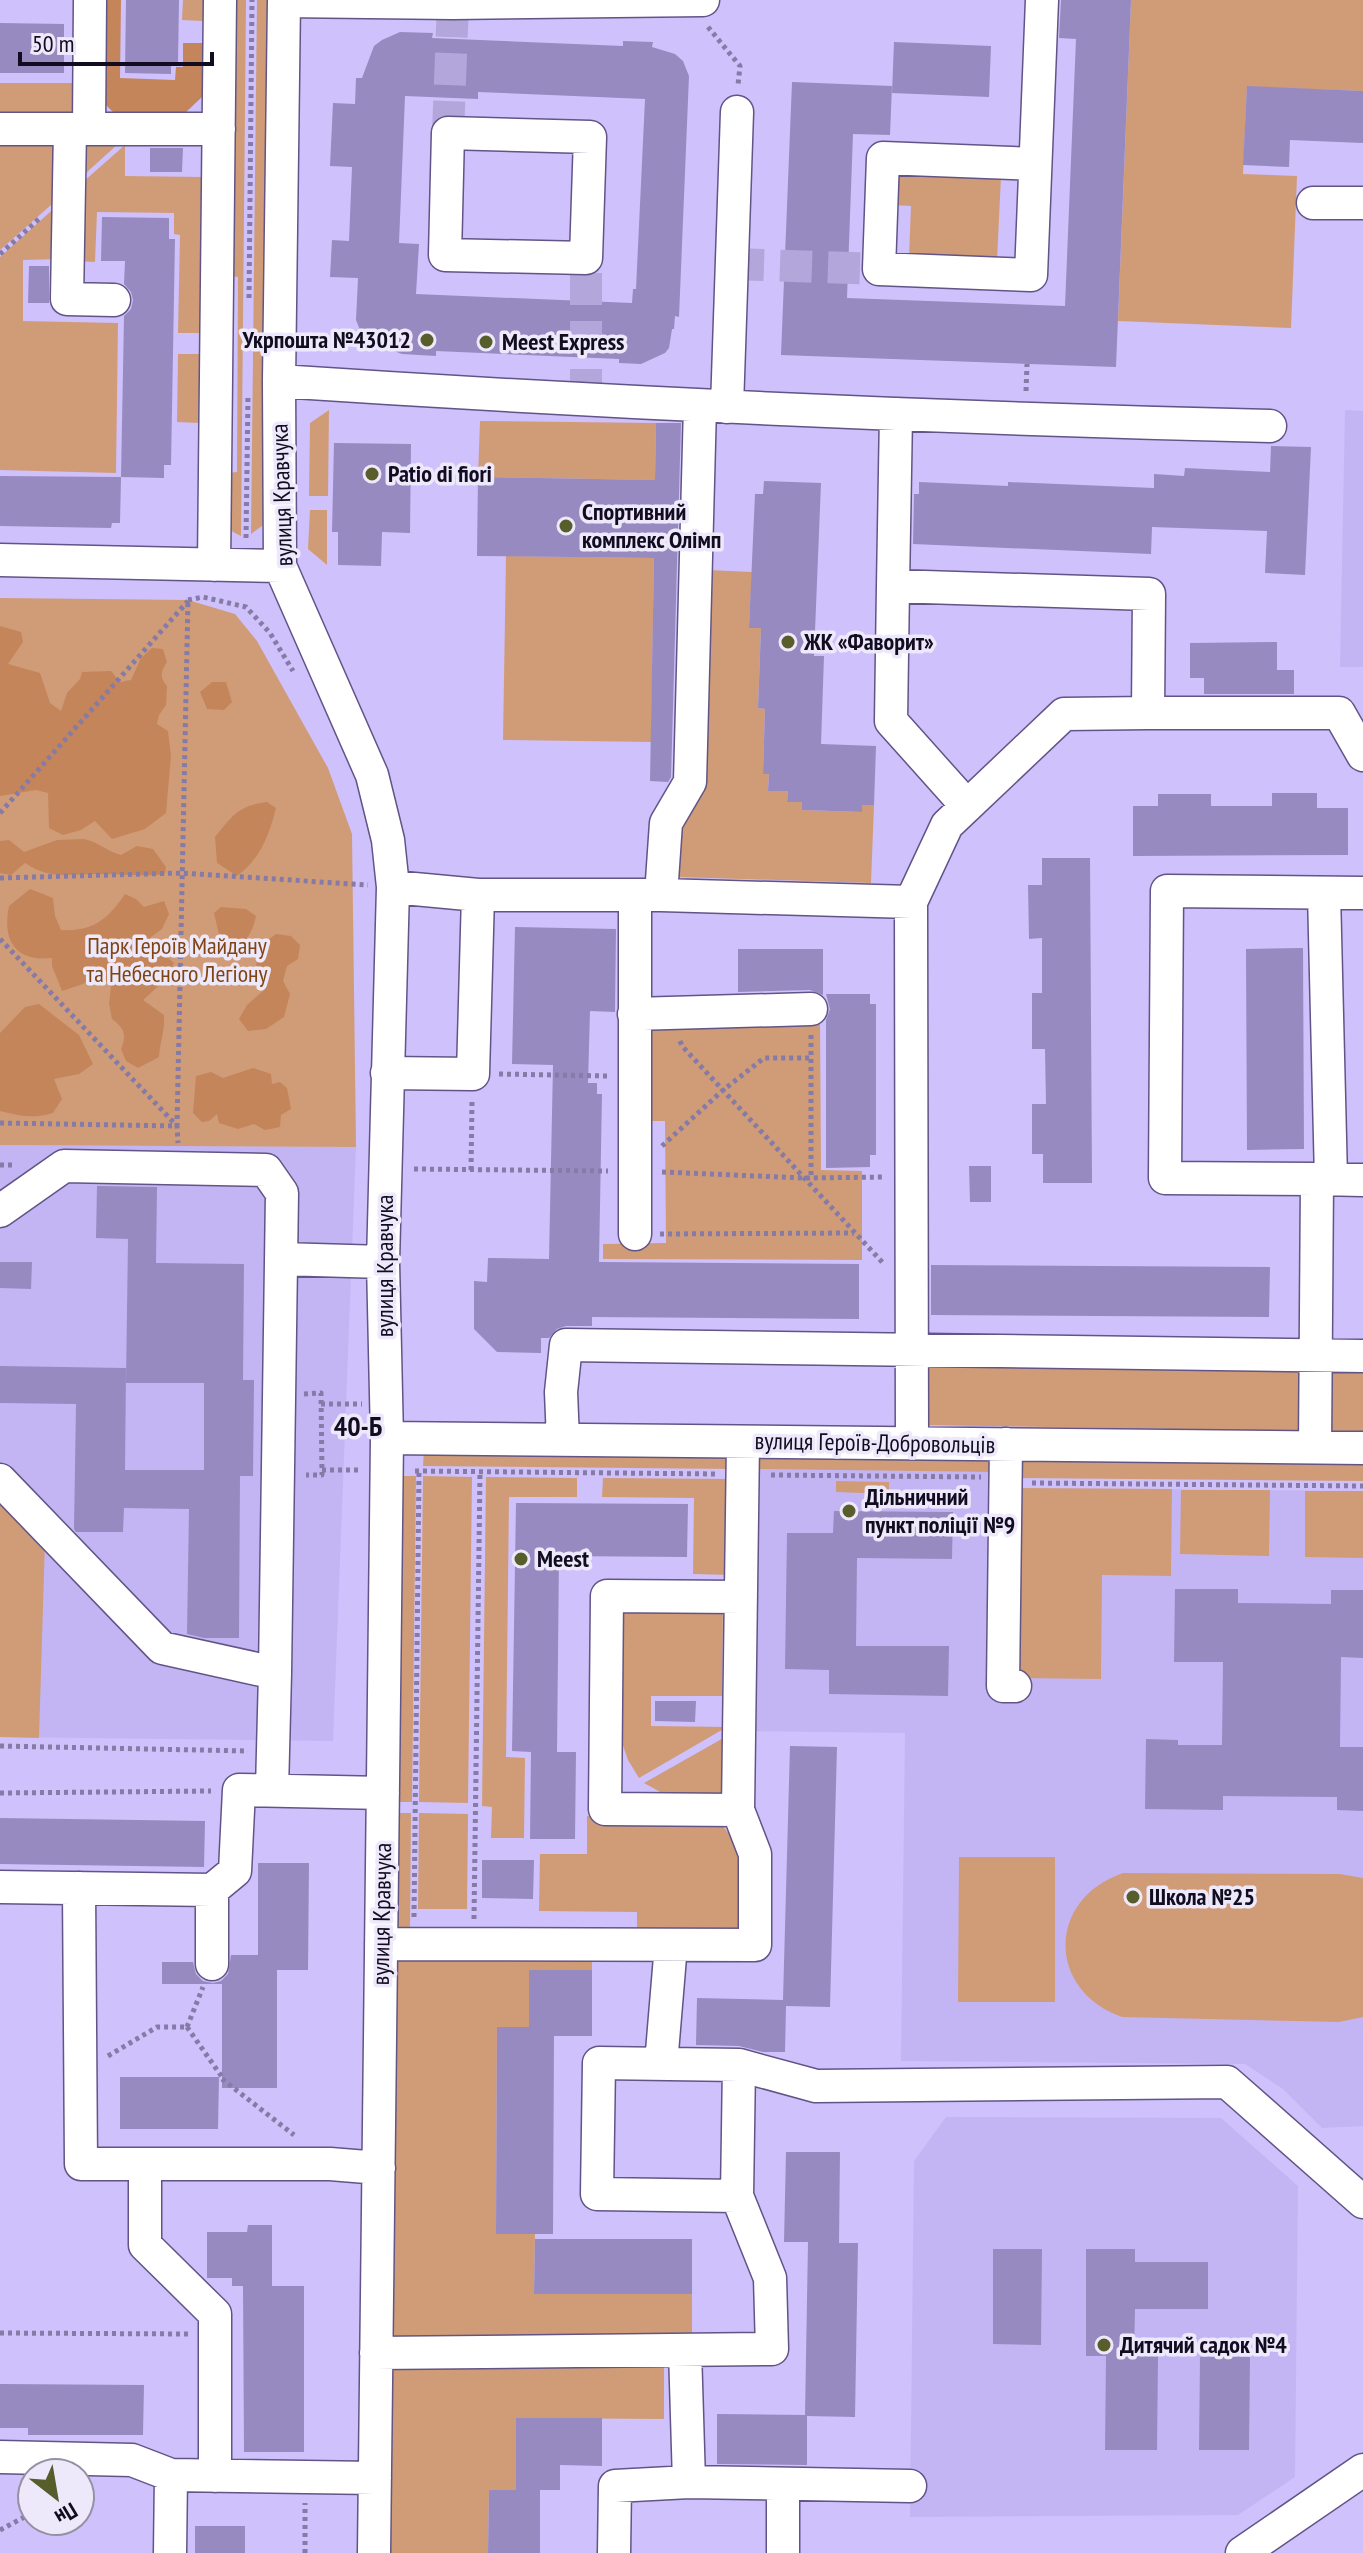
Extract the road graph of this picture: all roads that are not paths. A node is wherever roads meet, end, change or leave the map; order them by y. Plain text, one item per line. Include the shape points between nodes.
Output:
1 (90, 0) edge
2 (220, 0) edge
3 (1042, 0) edge
4 (284, 1) edge
5 (602, 1) edge
6 (695, 1) edge
7 (737, 112) road end
8 (0, 129) edge
9 (80, 129) junction
10 (219, 129) junction
11 (448, 133) joint
12 (1035, 164) junction
13 (1313, 203) dead end
14 (1363, 203) edge
15 (114, 300) dead end
16 (279, 381) junction
17 (713, 407) junction
18 (896, 414) junction
19 (1270, 426) dead end
20 (0, 560) edge
21 (214, 565) junction
22 (280, 566) junction
23 (893, 586) junction
24 (1148, 713) junction
25 (1351, 713) edge
26 (1363, 755) edge
27 (967, 806) junction
28 (382, 879) junction
29 (1324, 893) junction
30 (1363, 893) edge
31 (478, 895) junction
32 (648, 895) junction
33 (911, 902) junction
34 (811, 1009) road end
35 (634, 1014) junction
36 (387, 1073) junction
37 (1337, 1179) edge
38 (0, 1211) edge
39 (635, 1234) road end
40 (281, 1259) junction
41 (383, 1262) junction
42 (911, 1349) junction
43 (1316, 1356) junction
44 (1363, 1356) edge
45 (563, 1440) junction
46 (743, 1442) junction
47 (912, 1443) junction
48 (1006, 1444) junction
49 (1315, 1447) junction
50 (1363, 1448) edge
51 (375, 1459) junction
52 (0, 1480) edge
53 (741, 1597) junction
54 (275, 1673) junction
55 (1015, 1686) dead end
56 (272, 1790) junction
57 (383, 1793) junction
58 (738, 1810) junction
59 (0, 1887) edge
60 (79, 1888) junction
61 (212, 1890) junction
62 (381, 1944) junction
63 (671, 1945) junction
64 (212, 1964) road end
65 (661, 2064) junction
66 (739, 2065) junction
67 (145, 2164) junction
68 (379, 2168) junction
69 (737, 2196) junction
70 (1363, 2202) edge
71 (685, 2350) junction
72 (376, 2353) junction
73 (0, 2457) edge
74 (1363, 2470) edge
75 (171, 2475) junction
76 (215, 2476) junction
77 (375, 2478) junction
78 (689, 2482) junction
79 (783, 2484) junction
80 (910, 2486) dead end
81 (170, 2553) edge
82 (374, 2553) edge
83 (614, 2553) edge
84 (783, 2553) edge
85 (1242, 2553) edge

1 - 9 street
2 - 10 street
3 - 12 street
4 - 5 street
4 - 16 street, вулиця Кравчука
5 - 6 street
7 - 17 street
8 - 9 street
9 - 10 street
9 - 15 street via 67,299
10 - 21 street
11 - 11 street via 445,255 586,258 590,137
12 - 12 street via 1031,275 879,269 883,158
13 - 14 street
16 - 17 street
16 - 22 street, вулиця Кравчука
17 - 18 street
17 - 32 street via 690,782 666,823
18 - 19 street
18 - 23 street
20 - 21 street
21 - 22 street
22 - 28 street, вулиця Кравчука via 372,775 388,840
23 - 24 street via 1149,594
23 - 27 street via 891,721
24 - 25 street
24 - 27 street via 1064,714
25 - 26 street
27 - 33 street via 947,825
28 - 31 street
28 - 36 street, вулиця Кравчука
29 - 30 street
29 - 37 street
29 - 37 street via 1167,891 1165,1178
31 - 32 street
31 - 36 street via 473,1074
32 - 33 street
32 - 35 street
33 - 42 street
34 - 35 street
35 - 39 street
36 - 41 street, вулиця Кравчука
37 - 43 street
38 - 40 street via 64,1166 266,1170 282,1193
40 - 41 street
40 - 54 street
41 - 51 street, вулиця Кравчука
42 - 43 street
42 - 45 street via 566,1345
42 - 47 street
43 - 44 street
43 - 49 street
45 - 46 street, вулиця Героїв-Добровольців
45 - 51 street, вулиця Героїв-Добровольців via 420,1438
46 - 47 street, вулиця Героїв-Добровольців
46 - 53 street
47 - 48 street, вулиця Героїв-Добровольців
48 - 49 street, вулиця Героїв-Добровольців
48 - 55 street via 1003,1686
49 - 50 street, вулиця Героїв-Добровольців
51 - 57 street, вулиця Кравчука
52 - 54 street via 162,1648
53 - 58 street
53 - 58 street via 607,1596 605,1809
54 - 56 street
56 - 57 street
56 - 61 street via 239,1790 235,1871
57 - 62 street, вулиця Кравчука
58 - 63 street via 755,1854 755,1945
59 - 60 street
60 - 61 street
60 - 67 street via 81,2164
61 - 64 street
62 - 63 street
62 - 68 street, вулиця Кравчука
63 - 65 street
65 - 66 street
65 - 69 street via 599,2063 597,2194
66 - 69 street
66 - 70 street via 816,2086 1227,2082
67 - 68 street
67 - 76 street via 145,2245 215,2314
68 - 72 street, вулиця Кравчука
69 - 71 street via 770,2278 772,2349
71 - 72 street
71 - 78 street
72 - 77 street, вулиця Кравчука
73 - 75 street via 132,2460
74 - 85 street
75 - 76 street
75 - 81 street
76 - 77 street
77 - 82 street, вулиця Кравчука
78 - 79 street
78 - 83 street via 615,2486
79 - 80 street
79 - 84 street

